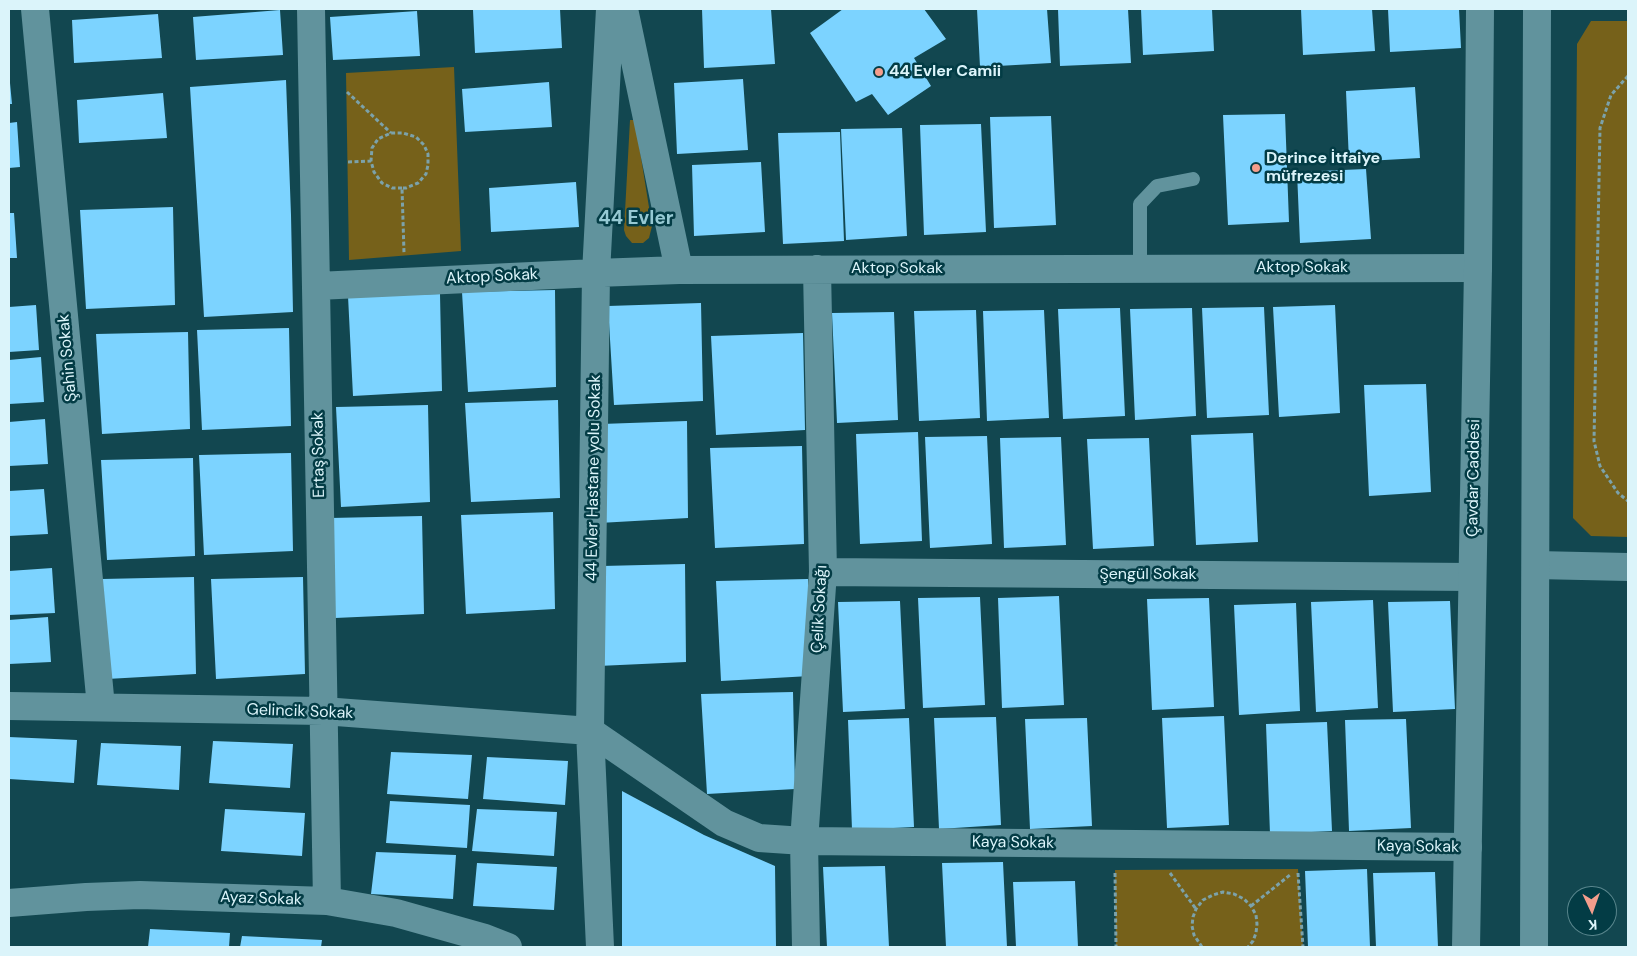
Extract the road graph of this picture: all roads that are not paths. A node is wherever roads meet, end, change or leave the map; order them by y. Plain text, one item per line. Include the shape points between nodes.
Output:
1 (35, 9) edge
2 (311, 9) edge
3 (610, 9) edge
4 (624, 9) edge
5 (1480, 9) edge
6 (1537, 9) edge
7 (1193, 179) dead end
8 (1140, 268) junction
9 (1478, 268) junction
10 (817, 269) junction
11 (679, 270) junction
12 (596, 272) junction
13 (317, 286) junction
14 (1536, 566) junction
15 (1628, 567) edge
16 (823, 572) junction
17 (1472, 577) junction
18 (9, 706) edge
19 (101, 707) junction
20 (323, 711) junction
21 (590, 731) junction
22 (804, 841) junction
23 (1468, 847) junction
24 (327, 901) junction
25 (9, 903) edge
26 (508, 947) edge
27 (600, 947) edge
28 (806, 947) edge
29 (1466, 947) edge
30 (1534, 947) edge

1 - 19 street, Şahin Sokak
2 - 13 street, Ertaş Sokak
3 - 12 street, 44 Evler Hastane yolu Sokak
4 - 11 street
5 - 9 street, Çavdar Caddesi
6 - 14 street
7 - 8 lane via 1157,186 1140,204
8 - 9 street, Aktop Sokak
8 - 10 street, Aktop Sokak
9 - 17 street, Çavdar Caddesi
10 - 11 street, Aktop Sokak
10 - 16 street, Çelik Sokağı
11 - 12 street, Aktop Sokak
12 - 13 street, Aktop Sokak
12 - 21 street, 44 Evler Hastane yolu Sokak
13 - 20 street, Ertaş Sokak
14 - 15 street
14 - 30 street
16 - 17 street, Şengül Sokak
16 - 22 street, Çelik Sokağı
17 - 23 street, Çavdar Caddesi
18 - 19 street, Gelincik Sokak
19 - 20 street, Gelincik Sokak
20 - 21 street, Gelincik Sokak
20 - 24 street, Ertaş Sokak
21 - 22 street, Kaya Sokak via 724,822 759,838
21 - 27 street, 44 Evler Hastane yolu Sokak
22 - 23 street, Kaya Sokak
22 - 28 street, Çelik Sokağı
23 - 29 street, Çavdar Caddesi
24 - 25 street, Ayaz Sokak via 140,895
24 - 26 street, Ayaz Sokak via 396,913

